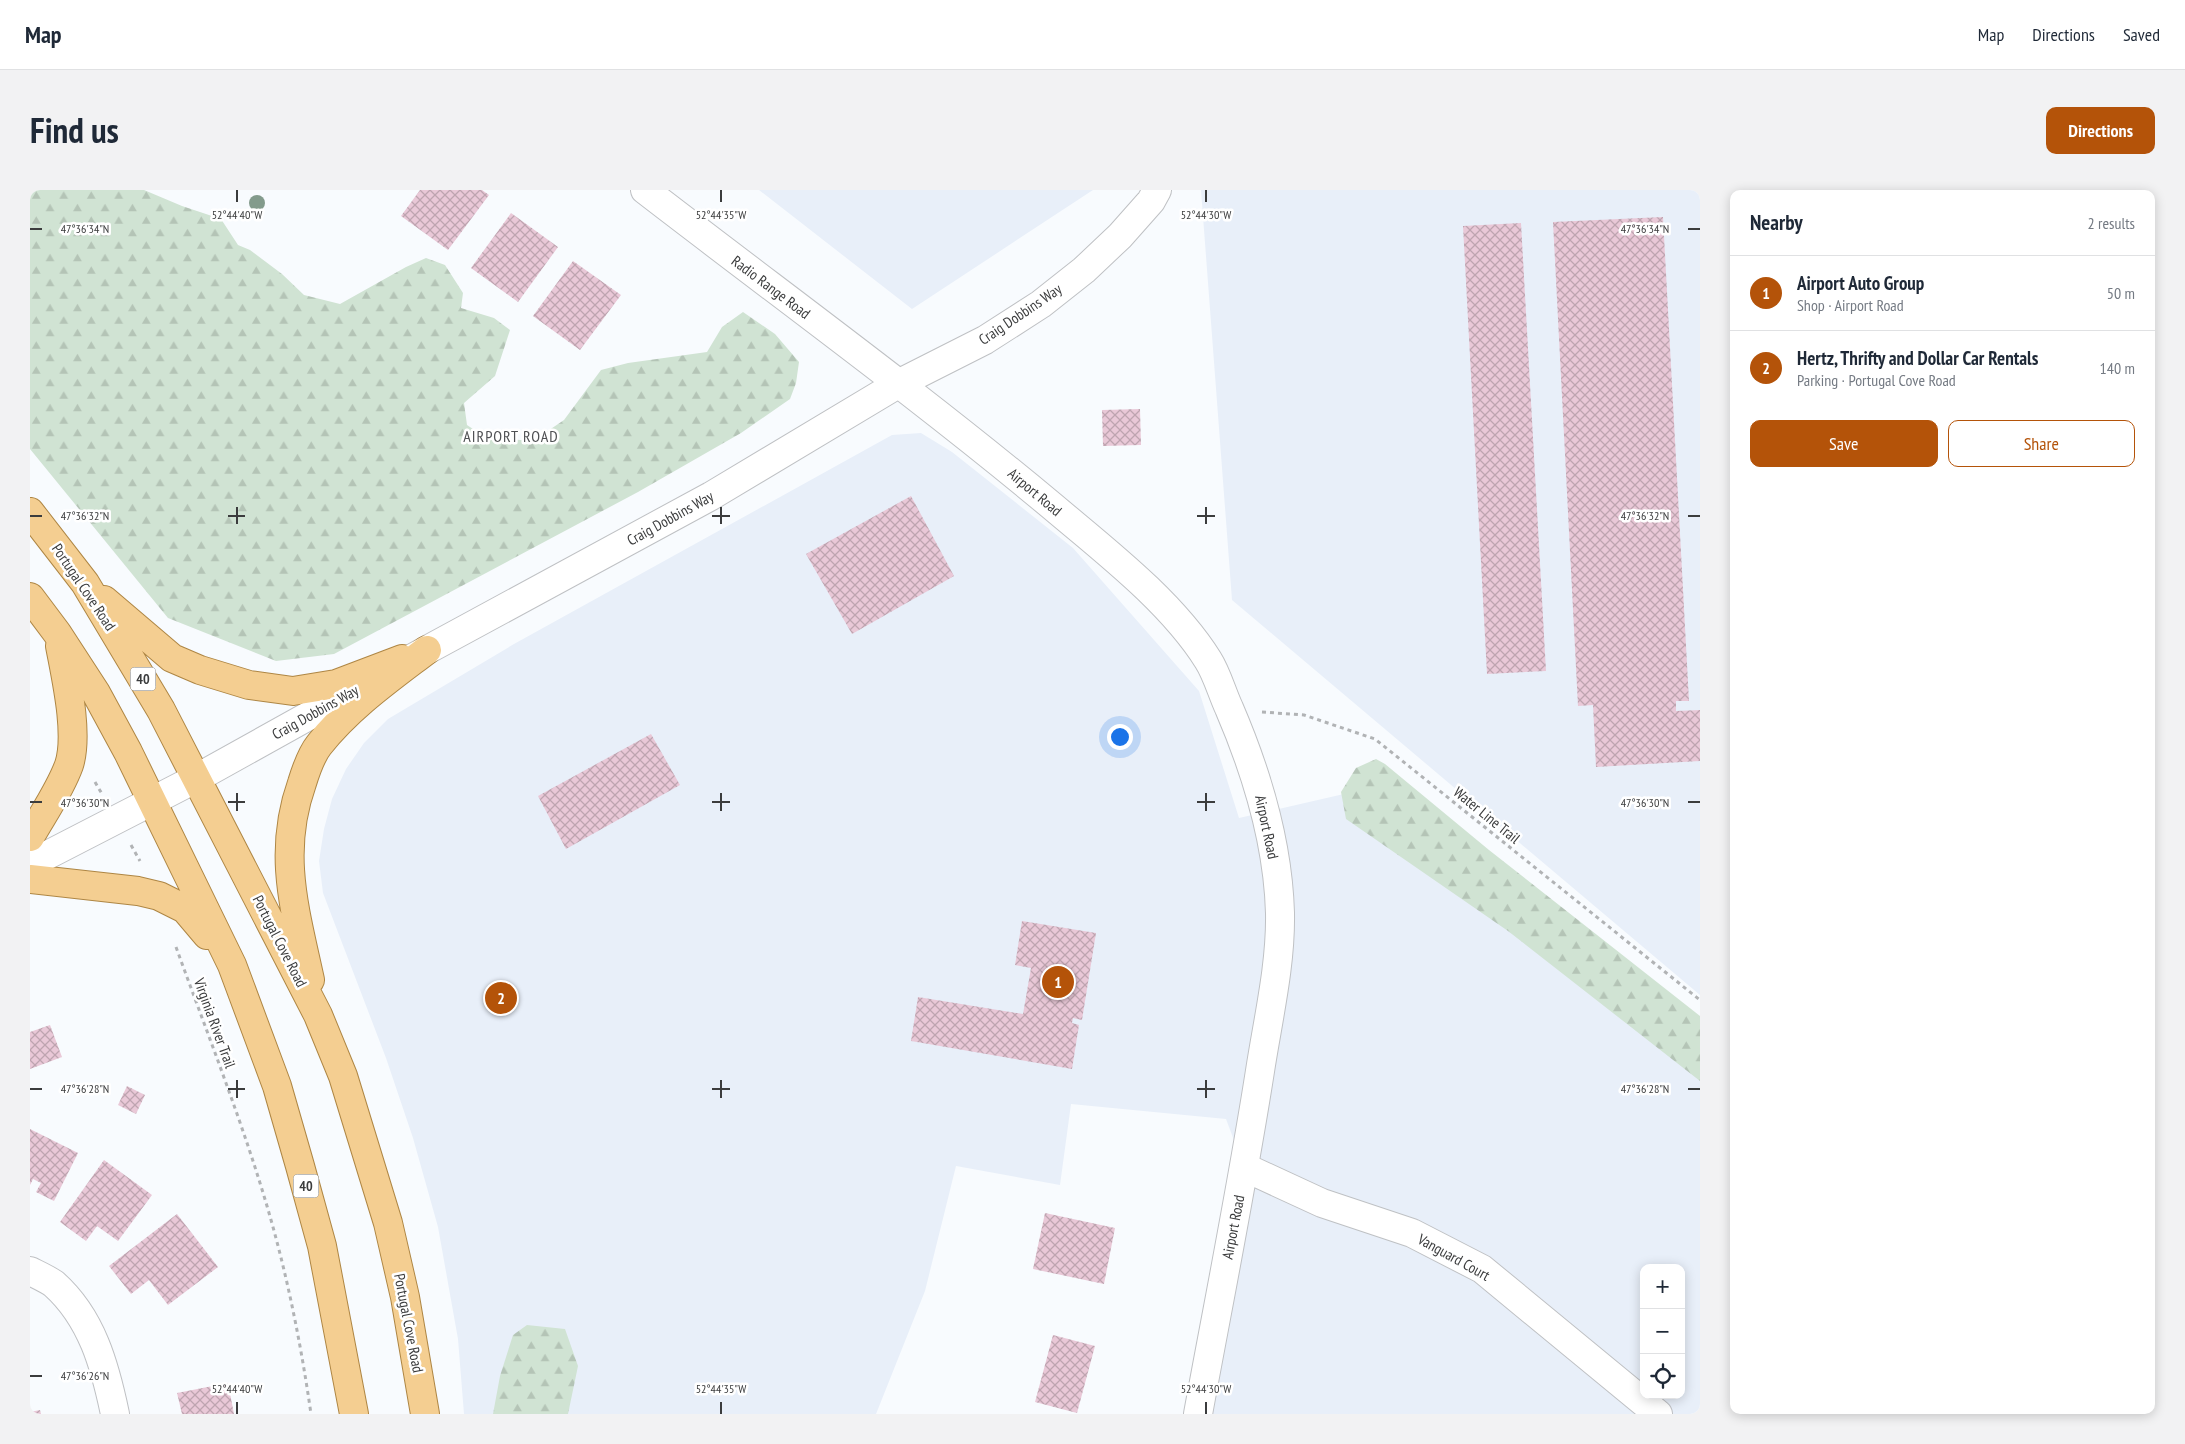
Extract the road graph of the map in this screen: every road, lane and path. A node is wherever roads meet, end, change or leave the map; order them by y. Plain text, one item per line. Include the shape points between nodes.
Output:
1 (645, 190) edge
2 (1157, 190) edge
3 (898, 384) junction
4 (30, 512) edge
5 (85, 583) junction
6 (30, 597) edge
7 (57, 633) junction
8 (427, 650) junction
9 (1232, 714) junction
10 (197, 778) junction
11 (94, 780) dead end
12 (151, 801) junction
13 (116, 819) junction
14 (30, 837) edge
15 (30, 864) edge
16 (30, 879) edge
17 (159, 896) junction
18 (173, 939) dead end
19 (232, 965) junction
20 (1700, 1000) edge
21 (318, 1016) junction
22 (1244, 1167) junction
23 (30, 1271) edge
24 (114, 1414) edge
25 (311, 1414) edge
26 (354, 1414) edge
27 (425, 1414) edge
28 (1198, 1414) edge
29 (1658, 1414) edge

1 - 3 street, Radio Range Road
2 - 3 street, Craig Dobbins Way via 1120,236 1041,304 985,340
3 - 8 street, Craig Dobbins Way via 711,496
3 - 9 street, Airport Road via 1014,475 1139,582 1173,616 1209,661
4 - 5 main road, Portugal Cove Road / 40
5 - 8 main road via 172,658 249,685 293,691 336,684
5 - 10 main road, Portugal Cove Road / 40 via 161,710
6 - 7 main road, 40
7 - 12 main road, 40 via 96,693
7 - 14 main road via 70,706 69,764
8 - 10 street, Craig Dobbins Way
8 - 21 main road via 355,706 318,746 294,804 290,886
9 - 20 path, Water Line Trail via 1304,715 1375,740
9 - 22 street, Airport Road via 1264,803 1277,874 1280,915 1278,948
10 - 12 street, Craig Dobbins Way
10 - 21 main road, Portugal Cove Road / 40
11 - 13 path
12 - 13 street, Craig Dobbins Way
12 - 19 main road, 40
13 - 15 street, Craig Dobbins Way
13 - 17 path
16 - 17 main road
17 - 19 main road via 185,909
18 - 25 path, Virginia River Trail via 267,1206 287,1282
19 - 26 main road, 40 via 277,1086 322,1246
21 - 27 main road, Portugal Cove Road / 40 via 343,1076 388,1223 405,1297
22 - 28 street, Airport Road
22 - 29 street, Vanguard Court via 1322,1203 1412,1233 1482,1269
23 - 24 street via 52,1283 74,1306 93,1335 108,1380

